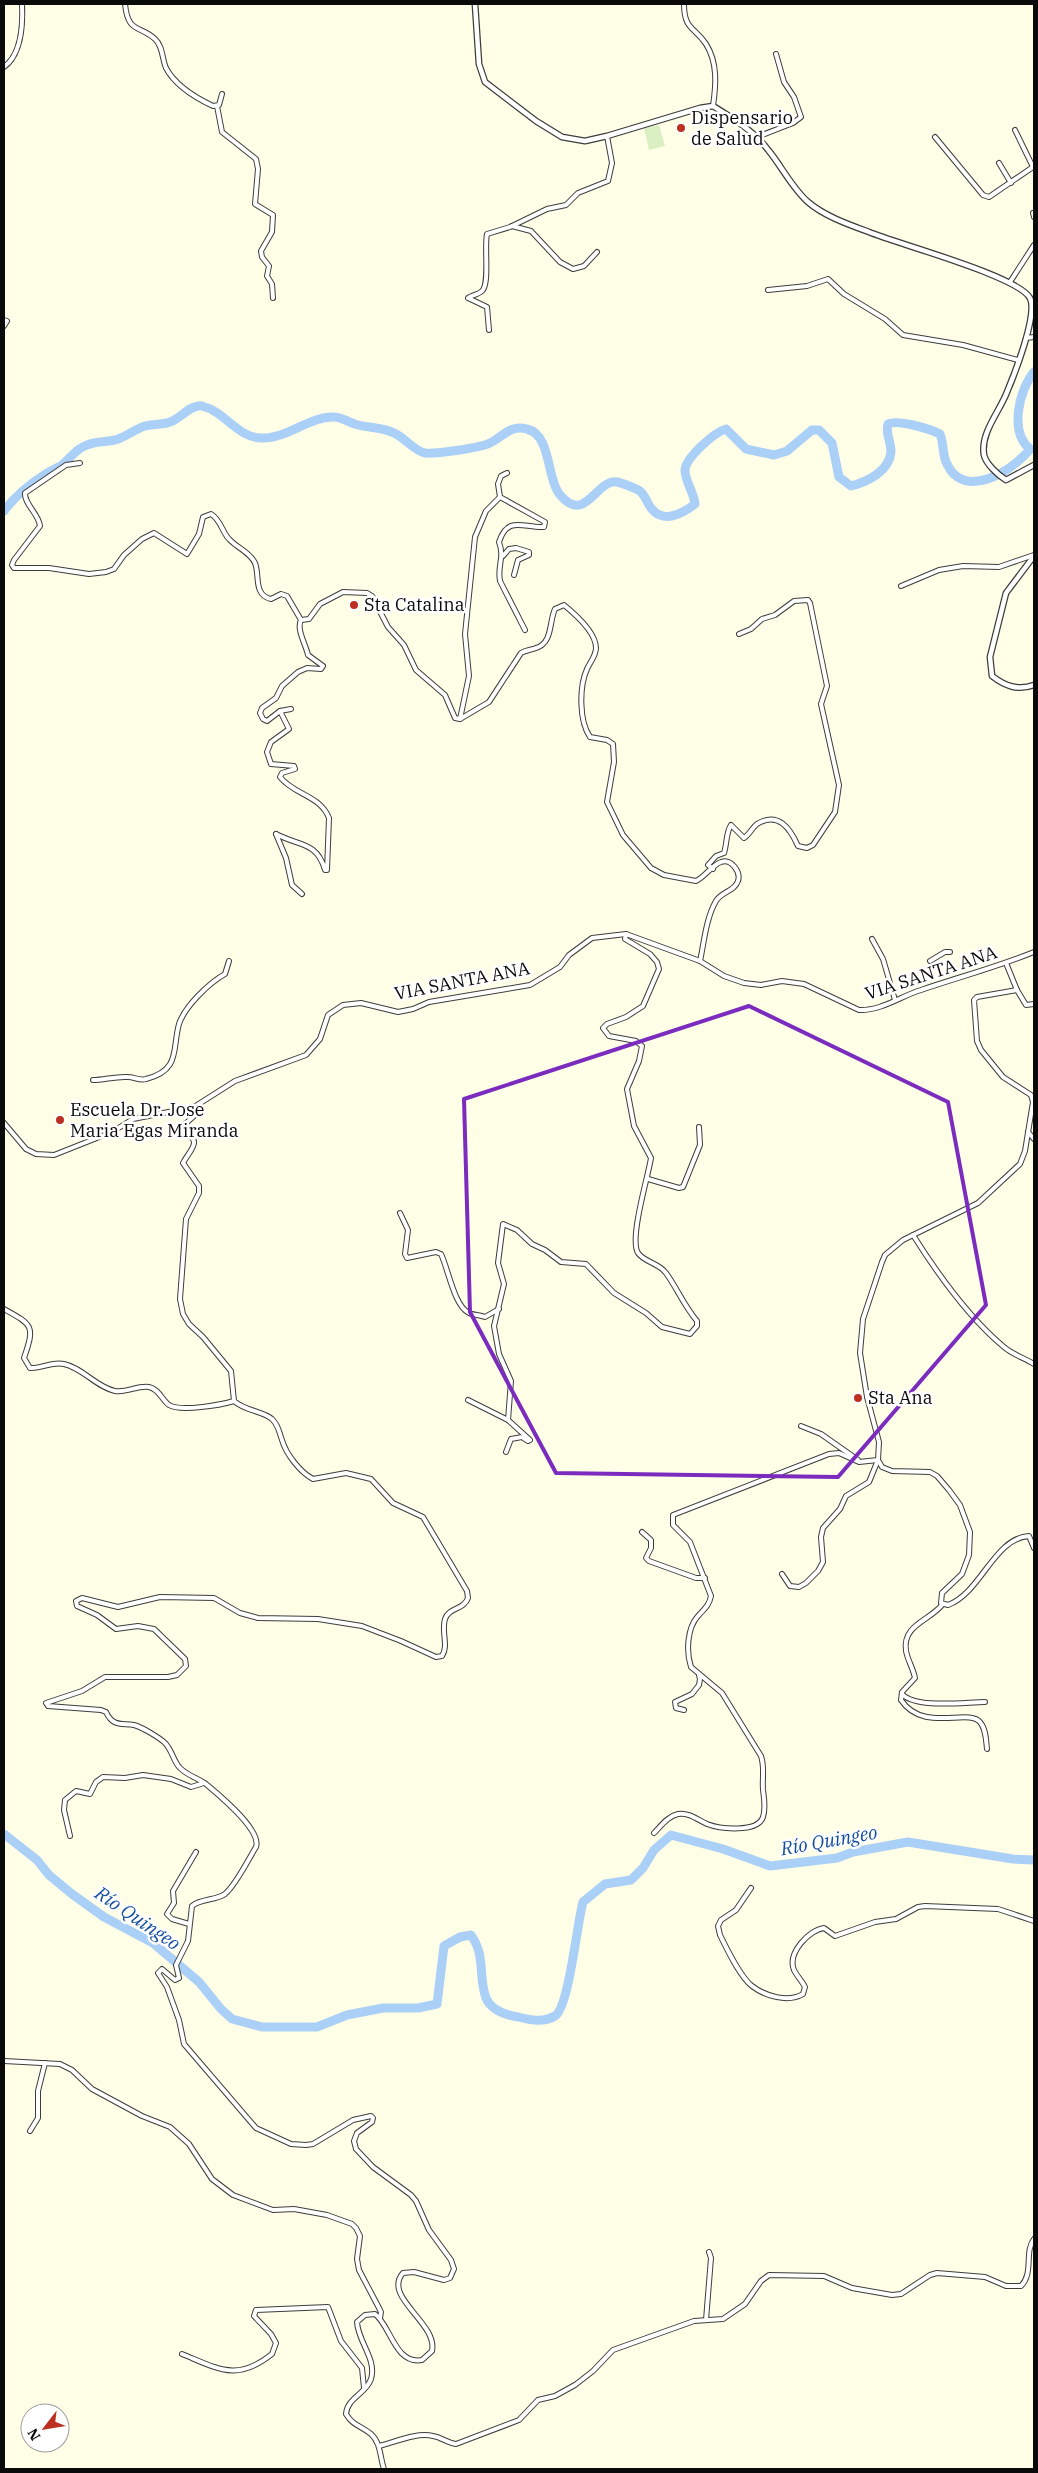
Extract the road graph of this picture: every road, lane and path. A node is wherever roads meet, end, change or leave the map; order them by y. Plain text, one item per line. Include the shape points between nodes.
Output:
1 (22, 4) edge
2 (125, 4) edge
3 (475, 4) edge
4 (684, 4) edge
5 (776, 54) dead end
6 (4, 67) edge
7 (222, 94) dead end
8 (217, 106) junction
9 (713, 106) junction
10 (1016, 130) dead end
11 (607, 136) junction
12 (757, 136) junction
13 (935, 137) dead end
14 (999, 163) dead end
15 (1011, 183) junction
16 (512, 226) junction
17 (1034, 245) edge
18 (597, 252) dead end
19 (1010, 282) junction
20 (768, 290) dead end
21 (273, 298) dead end
22 (4, 320) edge
23 (4, 326) edge
24 (489, 330) dead end
25 (1034, 337) edge
26 (1026, 338) junction
27 (1018, 360) junction
28 (80, 463) dead end
29 (1034, 465) edge
30 (507, 473) dead end
31 (500, 496) junction
32 (1034, 555) edge
33 (503, 556) junction
34 (514, 575) dead end
35 (901, 586) dead end
36 (301, 620) junction
37 (525, 630) dead end
38 (739, 634) dead end
39 (1034, 685) edge
40 (291, 709) dead end
41 (280, 711) junction
42 (460, 719) junction
43 (713, 869) junction
44 (302, 894) dead end
45 (626, 934) junction
46 (872, 939) dead end
47 (950, 952) dead end
48 (1034, 952) edge
49 (229, 961) dead end
50 (930, 961) dead end
51 (700, 962) junction
52 (1006, 963) junction
53 (1017, 990) junction
54 (895, 1000) junction
55 (1034, 1004) edge
56 (93, 1080) dead end
57 (194, 1107) junction
58 (4, 1123) edge
59 (699, 1127) dead end
60 (1028, 1132) junction
61 (1034, 1139) edge
62 (648, 1179) junction
63 (400, 1213) dead end
64 (913, 1235) junction
65 (4, 1309) edge
66 (499, 1309) junction
67 (1034, 1364) edge
68 (468, 1400) dead end
69 (234, 1401) junction
70 (508, 1420) junction
71 (801, 1426) dead end
72 (506, 1452) dead end
73 (878, 1460) junction
74 (859, 1462) junction
75 (642, 1532) dead end
76 (1034, 1548) edge
77 (782, 1574) dead end
78 (705, 1578) junction
79 (942, 1604) junction
80 (698, 1673) junction
81 (902, 1694) junction
82 (985, 1702) dead end
83 (684, 1710) dead end
84 (987, 1749) dead end
85 (204, 1783) junction
86 (654, 1833) dead end
87 (70, 1836) dead end
88 (196, 1852) dead end
89 (751, 1888) dead end
90 (1034, 1921) edge
91 (189, 1924) junction
92 (4, 2061) edge
93 (45, 2063) junction
94 (30, 2131) dead end
95 (1034, 2239) edge
96 (708, 2252) dead end
97 (380, 2318) junction
98 (706, 2320) junction
99 (182, 2354) dead end
100 (364, 2388) junction
101 (378, 2446) junction
102 (384, 2469) edge

1 - 6 street via 20,36 11,62
2 - 8 street via 133,25 158,42 166,68 174,80 208,104
3 - 11 street via 479,64 481,76 488,86 562,137 585,141
4 - 9 street via 686,20 706,44 717,74
5 - 12 street via 784,82 801,117
7 - 8 street via 221,103
8 - 21 street via 222,132 256,160 255,204 273,215 272,232 261,250 269,266 267,276 272,284
9 - 11 street
9 - 12 street
10 - 15 street via 1033,168
11 - 16 street via 612,163 608,181 578,193 566,205 547,209
12 - 19 street via 801,194 818,209 868,232
13 - 15 street via 983,195 989,197
14 - 15 street
16 - 18 street via 531,231 560,262 573,269 584,266
16 - 24 street via 487,234 486,285 481,292 468,298 488,306
17 - 19 street
19 - 26 street via 1022,290 1032,304 1032,322
20 - 27 street via 807,286 828,279 844,294 885,318 903,335 963,345
22 - 23 street via 7,321
25 - 26 street
26 - 27 street
27 - 29 street via 986,433 984,455 1000,477 1006,480
28 - 36 street via 66,465 25,493 40,526 14,560 14,568 48,568 89,574 106,572 114,569 142,539 154,534 187,554 199,534 201,520 209,514 220,522 227,537 254,560 258,588 264,596 271,599 284,594
30 - 31 street via 501,476 498,484
31 - 33 street via 545,522 544,527 512,524 506,528 499,542
31 - 42 street via 486,511 475,537 465,634 469,676
32 - 35 street via 999,567 963,566 939,570
32 - 39 street via 1006,593 990,657 992,676 1003,685 1024,689
33 - 34 street via 509,549 529,552 518,560
33 - 37 street via 498,572 500,581
36 - 41 street via 298,624 308,655 323,668 302,669 282,686 276,698 260,713 267,721
36 - 42 street via 309,618 320,604 343,592 367,592 388,627 404,645 416,670 442,690 455,718
38 - 43 street via 794,601 808,600 810,603 827,686 821,704 839,785 835,812 813,846 798,846 789,830 778,820 770,818 756,825 744,838 731,825 724,853 708,865
40 - 41 street
41 - 44 street via 290,729 271,742 267,752 271,764 294,766 280,777 319,802 329,818 327,870 308,846 276,834 292,885
42 - 43 street via 489,702 521,653 544,644 554,608 564,605 595,638 596,649 586,670 582,722 590,737 613,744 614,762 607,802 623,835 651,868 664,875 696,881
43 - 51 street via 720,862 730,862 737,872 738,883 720,895 714,904
45 - 51 street, VIA SANTA ANA
45 - 57 street, VIA SANTA ANA via 592,938 569,955 560,967 530,985 428,1002 398,1012 361,1004 343,1006 328,1015 320,1039 306,1055 235,1081
45 - 62 street via 625,939 650,954 659,969 643,1006 603,1028 609,1036 636,1041 642,1046 627,1089 634,1126 650,1151
46 - 54 street
47 - 50 street
48 - 52 street, VIA SANTA ANA
49 - 56 street via 225,974 210,983 180,1023 176,1054 169,1065 145,1080 128,1077
51 - 54 street, VIA SANTA ANA via 724,976 751,985 782,981 804,984 859,1010 872,1009
52 - 53 street
52 - 54 street, VIA SANTA ANA
53 - 55 street via 1026,1005
53 - 60 street via 977,997 974,1000 975,1027 977,1042 1003,1077 1031,1095 1033,1102
57 - 58 street, VIA SANTA ANA via 133,1119 112,1132 54,1156 26,1149
57 - 69 street via 194,1116 184,1125 182,1133 195,1143 183,1163 197,1180 199,1193 186,1219 180,1300 189,1324 232,1372
59 - 62 street via 700,1145 683,1187
60 - 61 street
60 - 64 street via 1023,1158 1009,1176 968,1209
62 - 66 street via 636,1230 636,1248 639,1254 666,1273 697,1321 694,1332 690,1334 662,1327 614,1293 586,1264 561,1262 506,1224 502,1226 498,1263 504,1284
63 - 66 street via 408,1230 407,1258 436,1252 441,1254 451,1285 468,1313 485,1317
64 - 67 street via 936,1272 972,1313 1004,1347
64 - 73 street via 885,1255 864,1319 860,1354 879,1442
65 - 69 street via 30,1326 32,1335 24,1358 30,1368 65,1364 112,1390 149,1387 176,1407
66 - 70 street via 494,1326 499,1354 511,1382
68 - 70 street
69 - 85 street via 271,1418 287,1450 305,1474 313,1479 346,1473 371,1479 393,1503 423,1517 467,1591 468,1598 462,1607 449,1612 444,1621 445,1650 436,1658 362,1626 318,1619 258,1618 240,1614 214,1598 160,1597 118,1607 76,1601 77,1606 116,1629 138,1626 154,1629 185,1659 186,1666 168,1677 105,1677 82,1691 47,1700 47,1704 101,1710 116,1724 136,1726 164,1742 180,1768
70 - 72 street via 530,1440 511,1439
71 - 74 street via 822,1434
73 - 74 street
73 - 77 street via 869,1482 846,1496 840,1509 823,1528 823,1562 818,1571 799,1587 790,1586
73 - 79 street via 887,1470 921,1471 937,1476 960,1505 970,1532 970,1550 962,1574 940,1597
74 - 78 street via 839,1453 830,1454 673,1515 673,1525 690,1542
75 - 78 street via 651,1540 646,1558 649,1561 696,1578
76 - 79 street via 1029,1536 1014,1540 966,1595 954,1603
78 - 80 street via 710,1602 689,1632 689,1661
79 - 81 street via 908,1636 907,1653 915,1678
80 - 83 street via 700,1679 696,1690 675,1702 676,1708
80 - 86 street via 722,1693 761,1756 764,1816 750,1828 740,1828 709,1825 678,1814
81 - 82 street via 906,1699 936,1704
81 - 84 street via 901,1700 912,1712 937,1720 972,1718 979,1721 984,1729
85 - 87 street via 190,1787 171,1779 143,1775 103,1777 96,1782 90,1794 76,1791 65,1800
85 - 91 street via 239,1814 258,1843 226,1893 192,1906
88 - 91 street via 173,1891 174,1903 168,1914 172,1919
89 - 90 street via 736,1910 721,1920 718,1926 720,1935 751,1985 785,1999 803,1994 804,1987 794,1970 793,1959 797,1948 819,1929 824,1928 835,1936 875,1922 896,1919 925,1906 998,1909
91 - 97 street via 184,1954 176,1965 180,1977 176,1980 164,1969 158,1973 167,1987 184,2044 256,2128 291,2144 313,2144 353,2120 373,2118 357,2133 356,2149 373,2167 411,2195 429,2230 451,2260 454,2270 450,2278 444,2280 409,2271 399,2277 399,2292 431,2338 432,2351 422,2360 409,2358 399,2350
92 - 93 street
93 - 94 street via 38,2091 38,2118
93 - 97 street via 68,2068 92,2089 142,2116 170,2126 189,2144 212,2179 233,2196 273,2210 294,2209 327,2216 356,2228 360,2236 357,2264 381,2312
95 - 98 street via 1027,2275 1021,2286 1006,2286 985,2277 937,2273 902,2294 892,2295 852,2288 824,2276 769,2275 745,2304 731,2314 723,2319
96 - 98 street via 711,2258
97 - 100 street via 370,2313 357,2322 357,2331 372,2369 371,2379
98 - 101 street via 694,2321 612,2350 575,2385 555,2396 538,2400 519,2420 482,2436 456,2444 436,2436 421,2435
99 - 100 street via 211,2367 237,2372 248,2370 272,2354 276,2343 254,2316 256,2310 328,2307 341,2341 362,2368
100 - 101 street via 349,2404 346,2414 354,2425 372,2435
101 - 102 street

